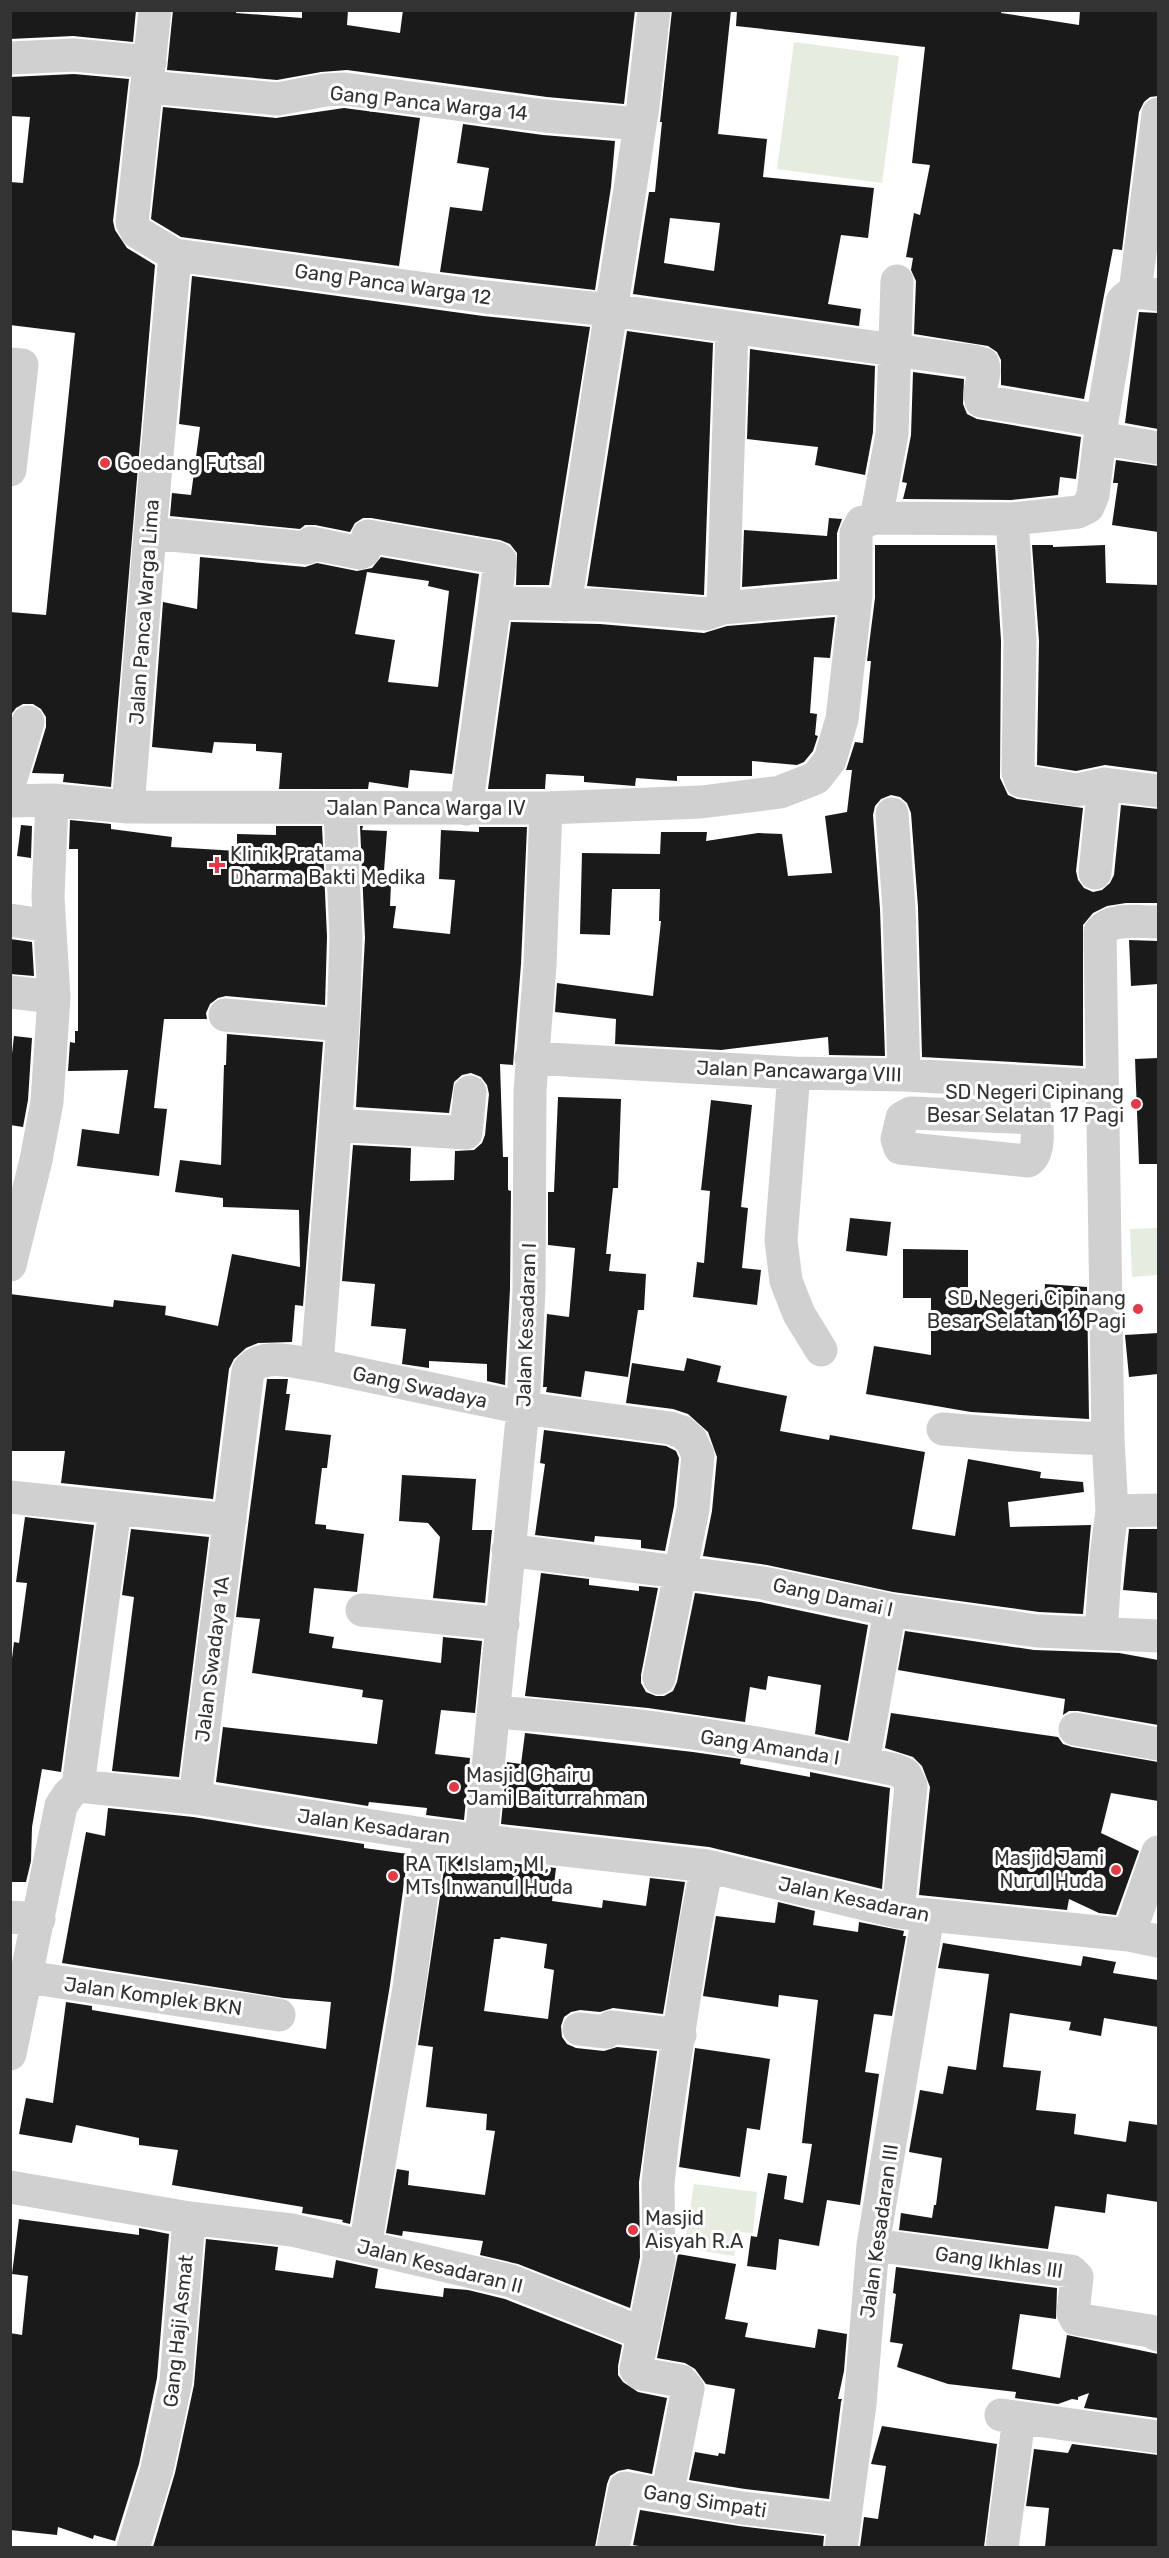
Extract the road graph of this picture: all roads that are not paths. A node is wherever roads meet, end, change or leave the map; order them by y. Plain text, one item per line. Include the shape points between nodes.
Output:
1 (155, 10) edge
2 (654, 10) edge
3 (10, 58) edge
4 (149, 74) junction
5 (1158, 114) edge
6 (640, 124) junction
7 (175, 255) junction
8 (897, 281) dead end
9 (1147, 294) edge
10 (610, 310) junction
11 (732, 328) junction
12 (896, 350) junction
13 (10, 364) edge
14 (1101, 429) junction
15 (1158, 448) edge
16 (10, 470) edge
17 (876, 518) junction
18 (1012, 519) junction
19 (150, 533) junction
20 (856, 596) junction
21 (495, 603) junction
22 (565, 605) junction
23 (723, 608) junction
24 (28, 722) dead end
25 (10, 782) edge
26 (1104, 784) junction
27 (1158, 791) edge
28 (52, 800) junction
29 (10, 801) edge
30 (128, 807) junction
31 (546, 808) junction
32 (340, 809) junction
33 (466, 809) junction
34 (892, 814) dead end
35 (1095, 873) dead end
36 (10, 920) edge
37 (1158, 922) edge
38 (49, 926) junction
39 (10, 992) edge
40 (54, 997) junction
41 (225, 1015) dead end
42 (343, 1025) junction
43 (531, 1058) junction
44 (794, 1073) junction
45 (904, 1075) junction
46 (1030, 1083) junction
47 (1102, 1086) junction
48 (470, 1092) dead end
49 (1036, 1118) dead end
50 (336, 1125) junction
51 (10, 1265) edge
52 (821, 1350) dead end
53 (317, 1365) junction
54 (523, 1408) junction
55 (943, 1429) dead end
56 (1108, 1439) junction
57 (10, 1497) edge
58 (116, 1509) junction
59 (1112, 1510) junction
60 (1158, 1510) edge
61 (230, 1520) junction
62 (508, 1550) junction
63 (680, 1572) junction
64 (362, 1610) dead end
65 (890, 1610) junction
66 (503, 1624) junction
67 (1101, 1633) junction
68 (1158, 1636) edge
69 (659, 1678) dead end
70 (494, 1712) junction
71 (1075, 1729) dead end
72 (1158, 1744) edge
73 (863, 1763) junction
74 (78, 1786) junction
75 (195, 1798) junction
76 (430, 1835) junction
77 (480, 1840) junction
78 (1158, 1852) edge
79 (707, 1866) junction
80 (913, 1914) junction
81 (25, 1918) edge
82 (1144, 1938) edge
83 (27, 1977) junction
84 (279, 2015) dead end
85 (579, 2029) dead end
86 (680, 2035) junction
87 (10, 2054) edge
88 (10, 2187) edge
89 (189, 2218) junction
90 (873, 2245) junction
91 (365, 2247) junction
92 (1154, 2333) edge
93 (644, 2334) junction
94 (1158, 2437) edge
95 (667, 2496) junction
96 (843, 2534) edge
97 (133, 2547) edge
98 (613, 2547) edge
99 (1002, 2547) edge

1 - 4 street
2 - 6 street
3 - 4 street, Gang Panca Warga 14 via 74,55
4 - 6 street, Gang Panca Warga 14 via 278,99 345,89 544,116
4 - 7 street via 132,222 137,232
5 - 9 street
6 - 10 street
7 - 10 street, Gang Panca Warga 12
7 - 19 street, Jalan Panca Warga Lima
8 - 12 street
9 - 14 street via 1126,296 1122,302
10 - 11 street, Gang Panca Warga 12
10 - 22 street
11 - 12 street, Gang Panca Warga 12
11 - 23 street
12 - 14 street, Gang Panca Warga 12 via 983,364 981,401
12 - 17 street via 892,434
13 - 16 street via 22,365
14 - 15 street
14 - 18 street via 1088,507 1078,513
17 - 18 street
17 - 20 street via 862,522 856,532
18 - 26 street via 1020,641 1021,781 1077,790
19 - 21 street via 307,548 311,543 360,553 368,536 497,558 500,560
19 - 30 street, Jalan Panca Warga Lima
20 - 23 street
20 - 31 street, Jalan Panca Warga IV via 842,719 830,760 816,778 780,792 701,802
21 - 22 street
21 - 33 street
22 - 23 street via 706,614
24 - 25 street
26 - 27 street
26 - 35 street
28 - 29 street, Jalan Panca Warga IV
28 - 30 street, Jalan Panca Warga IV
28 - 38 street
30 - 32 street, Jalan Panca Warga IV
31 - 33 street, Jalan Panca Warga IV
31 - 43 street, Jalan Kesadaran I via 540,965
32 - 33 street, Jalan Panca Warga IV
32 - 42 street via 346,937
34 - 45 street
36 - 38 street
37 - 47 street via 1118,922 1104,926 1100,932
38 - 40 street
39 - 40 street
40 - 51 street via 47,1102
41 - 42 street
42 - 50 street
43 - 44 street, Jalan Pancawarga VIII
43 - 54 street, Jalan Kesadaran I via 529,1290
44 - 45 street, Jalan Pancawarga VIII
44 - 52 street via 781,1240 786,1281 799,1314
45 - 46 street, Jalan Pancawarga VIII
46 - 47 street, Jalan Pancawarga VIII
46 - 49 street
47 - 56 street
48 - 50 street via 466,1133
50 - 53 street
53 - 54 street, Gang Swadaya
53 - 61 street, Gang Swadaya via 266,1361 248,1371
54 - 62 street, Jalan Kesadaran I
54 - 63 street, Gang Swadaya via 670,1428 691,1440 698,1455 693,1509
55 - 56 street
56 - 59 street
57 - 58 street
58 - 61 street
58 - 74 street
59 - 60 street
59 - 67 street
61 - 75 street, Jalan Swadaya 1A
62 - 63 street, Gang Damai I
62 - 66 street, Jalan Kesadaran I
63 - 65 street, Gang Damai I via 764,1583
63 - 69 street, Gang Swadaya
64 - 66 street
65 - 67 street, Gang Damai I via 1037,1631
65 - 73 street
66 - 70 street, Jalan Kesadaran I
67 - 68 street, Gang Damai I
70 - 73 street, Gang Amanda I via 597,1719
70 - 77 street, Jalan Kesadaran I
71 - 72 street
73 - 80 street, Gang Amanda I via 896,1770 909,1779
74 - 75 street, Jalan Kesadaran
74 - 81 street via 61,1806
75 - 76 street, Jalan Kesadaran
76 - 77 street, Jalan Kesadaran
76 - 91 street via 410,1988
77 - 79 street, Jalan Kesadaran
78 - 82 street
79 - 80 street, Jalan Kesadaran
79 - 86 street
80 - 82 street, Jalan Kesadaran
80 - 90 street, Jalan Kesadaran III
81 - 83 street
83 - 84 street, Jalan Komplek BKN
83 - 87 street
85 - 86 street via 606,2032 611,2027
86 - 93 street via 658,2184 659,2259
88 - 89 street, Jalan Kesadaran II
89 - 91 street, Jalan Kesadaran II via 292,2230
89 - 97 street, Gang Haji Asmat via 176,2381 157,2469
90 - 92 street, Gang Ikhlas III via 1071,2271 1077,2277 1073,2313 1076,2319
90 - 96 street, Jalan Kesadaran III via 860,2404
91 - 93 street, Jalan Kesadaran II via 511,2281
93 - 95 street via 637,2372 681,2381 688,2389
94 - 99 street via 1010,2416
95 - 96 street, Gang Simpati via 742,2508
95 - 98 street, Gang Simpati via 625,2488

